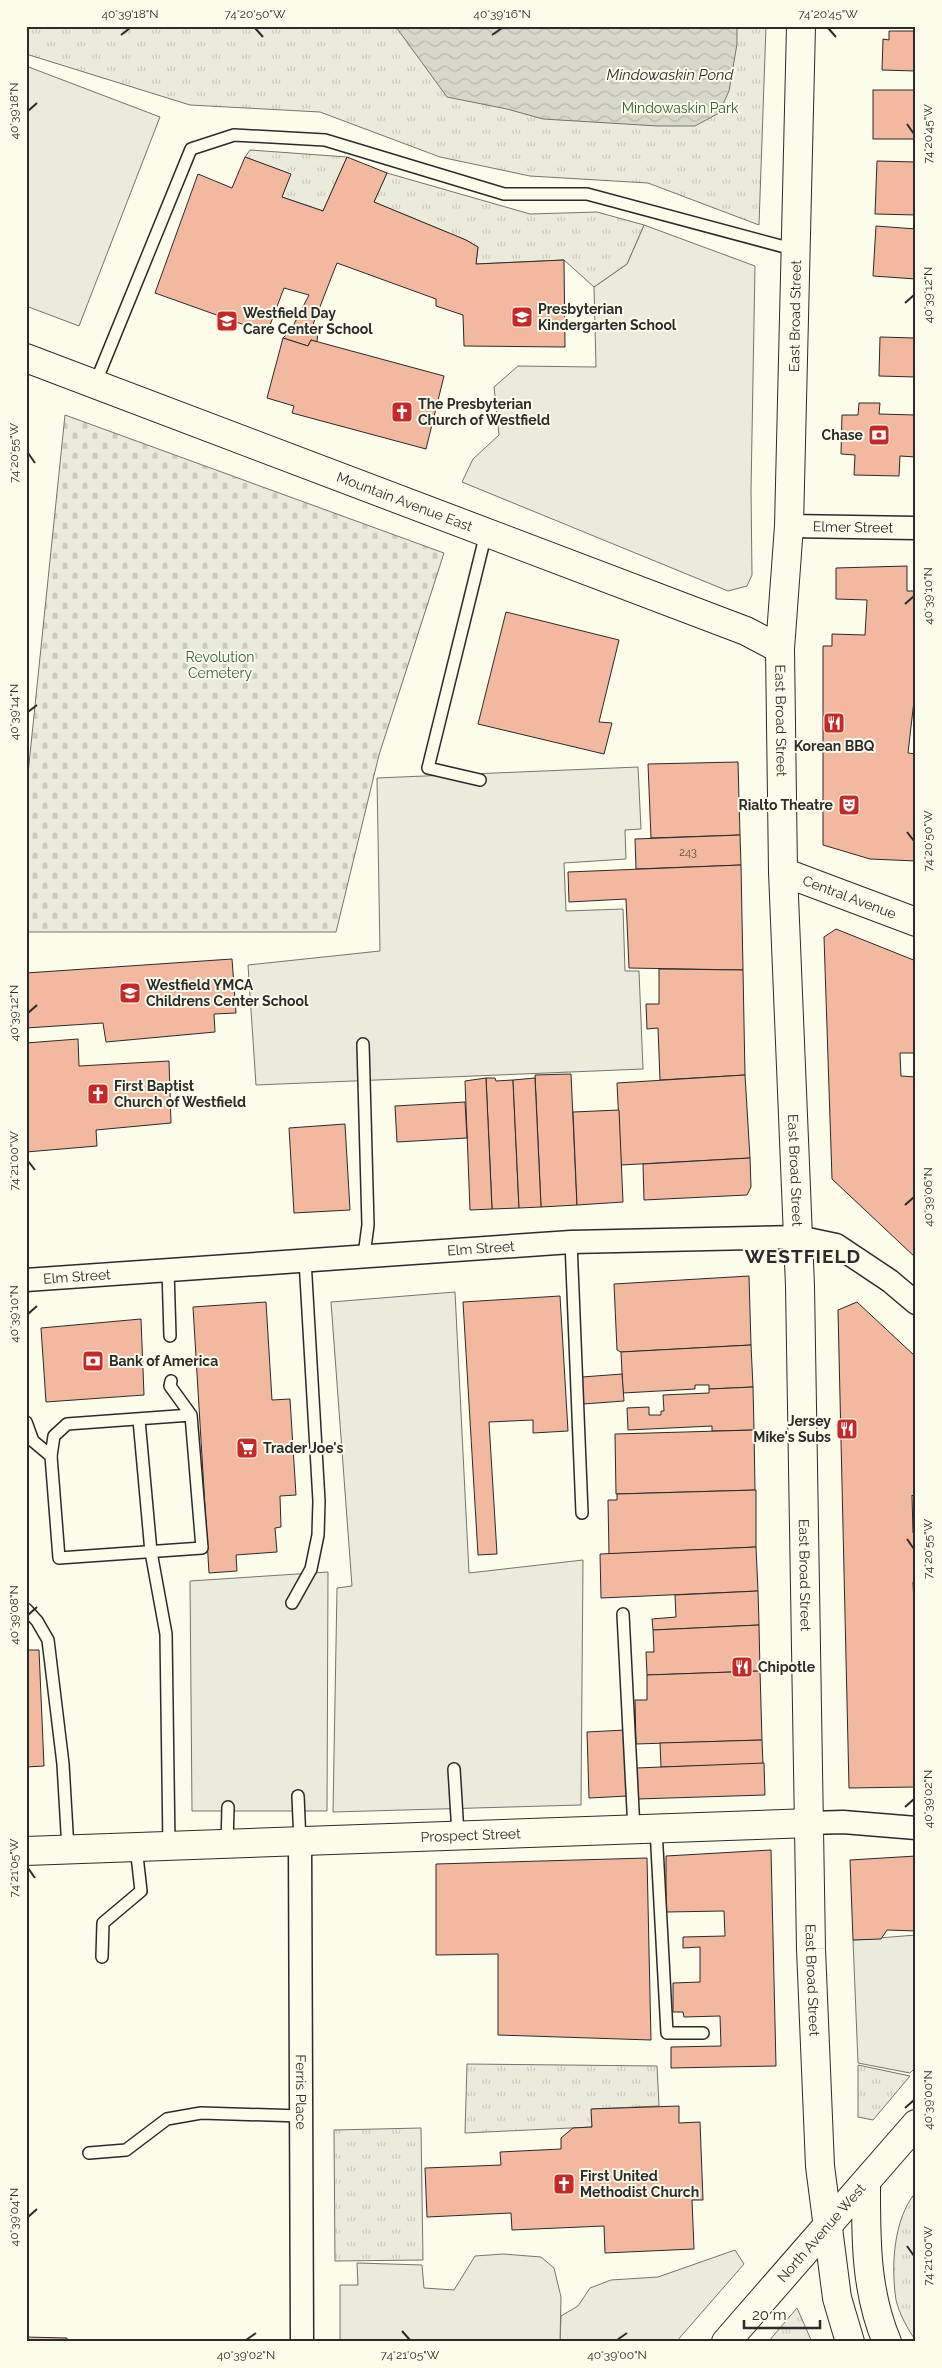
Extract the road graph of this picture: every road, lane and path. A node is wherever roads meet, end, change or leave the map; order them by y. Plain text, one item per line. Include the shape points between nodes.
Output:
1 (801, 26) edge
2 (796, 250) junction
3 (26, 358) edge
4 (95, 384) junction
5 (789, 526) junction
6 (916, 528) edge
7 (486, 534) junction
8 (780, 649) junction
9 (480, 780) dead end
10 (783, 872) junction
11 (916, 922) edge
12 (363, 1044) dead end
13 (798, 1237) junction
14 (571, 1242) junction
15 (364, 1256) junction
16 (305, 1260) junction
17 (168, 1270) junction
18 (26, 1280) edge
19 (916, 1303) edge
20 (170, 1336) dead end
21 (170, 1381) dead end
22 (191, 1415) junction
23 (139, 1420) junction
24 (26, 1422) edge
25 (50, 1456) junction
26 (582, 1513) dead end
27 (151, 1552) junction
28 (292, 1603) dead end
29 (26, 1609) edge
30 (623, 1614) dead end
31 (454, 1769) dead end
32 (298, 1796) dead end
33 (228, 1807) dead end
34 (810, 1823) junction
35 (916, 1828) edge
36 (645, 1829) junction
37 (458, 1834) junction
38 (300, 1842) junction
39 (227, 1844) junction
40 (168, 1846) junction
41 (136, 1847) junction
42 (68, 1849) junction
43 (26, 1851) edge
44 (102, 1957) dead end
45 (703, 2033) dead end
46 (301, 2116) junction
47 (916, 2124) edge
48 (89, 2152) dead end
49 (866, 2183) junction
50 (826, 2228) junction
51 (302, 2342) edge
52 (726, 2342) edge
53 (850, 2342) edge
54 (887, 2342) edge

1 - 2 street, East Broad Street
2 - 4 lane via 587,194 504,194 325,140 234,135 191,149
2 - 5 street, East Broad Street
3 - 4 street, Mountain Avenue East
4 - 7 street, Mountain Avenue East
5 - 6 street, Elmer Street
5 - 8 street, East Broad Street
7 - 8 street, Mountain Avenue East via 746,631
7 - 9 lane via 428,768
8 - 10 street, East Broad Street
10 - 11 street, Central Avenue
10 - 13 street, East Broad Street
12 - 15 lane via 368,1225
13 - 14 street, Elm Street
13 - 19 street, Elm Street via 836,1244
13 - 34 street, East Broad Street
14 - 15 street, Elm Street
14 - 26 lane
15 - 16 street, Elm Street
16 - 17 street, Elm Street
16 - 28 lane via 319,1501 318,1535 310,1569
17 - 18 street, Elm Street
17 - 20 lane
21 - 22 lane via 170,1386
22 - 23 lane
22 - 27 lane via 202,1548
23 - 25 lane via 67,1424 54,1436
23 - 27 lane
24 - 25 lane via 33,1441
25 - 27 lane via 60,1558
27 - 40 lane via 166,1634
29 - 42 lane via 48,1640 63,1764
30 - 36 lane
31 - 37 lane
32 - 38 lane
33 - 39 lane
34 - 35 street, Prospect Street via 843,1822
34 - 36 street, Prospect Street
34 - 50 street, East Broad Street via 813,2023
36 - 37 street, Prospect Street
36 - 45 lane via 667,2033
37 - 38 street, Prospect Street
38 - 39 street, Prospect Street
38 - 46 street, Ferris Place
39 - 40 street, Prospect Street
40 - 41 street, Prospect Street
41 - 42 street, Prospect Street
41 - 44 lane via 141,1891 103,1923
42 - 43 street, Prospect Street
46 - 48 lane via 201,2113 167,2119 126,2150
46 - 51 street, Ferris Place
47 - 49 street, North Avenue West
49 - 50 street, North Avenue West
49 - 54 street via 871,2294
50 - 52 street, North Avenue West
50 - 53 street, East Broad Street via 837,2298

